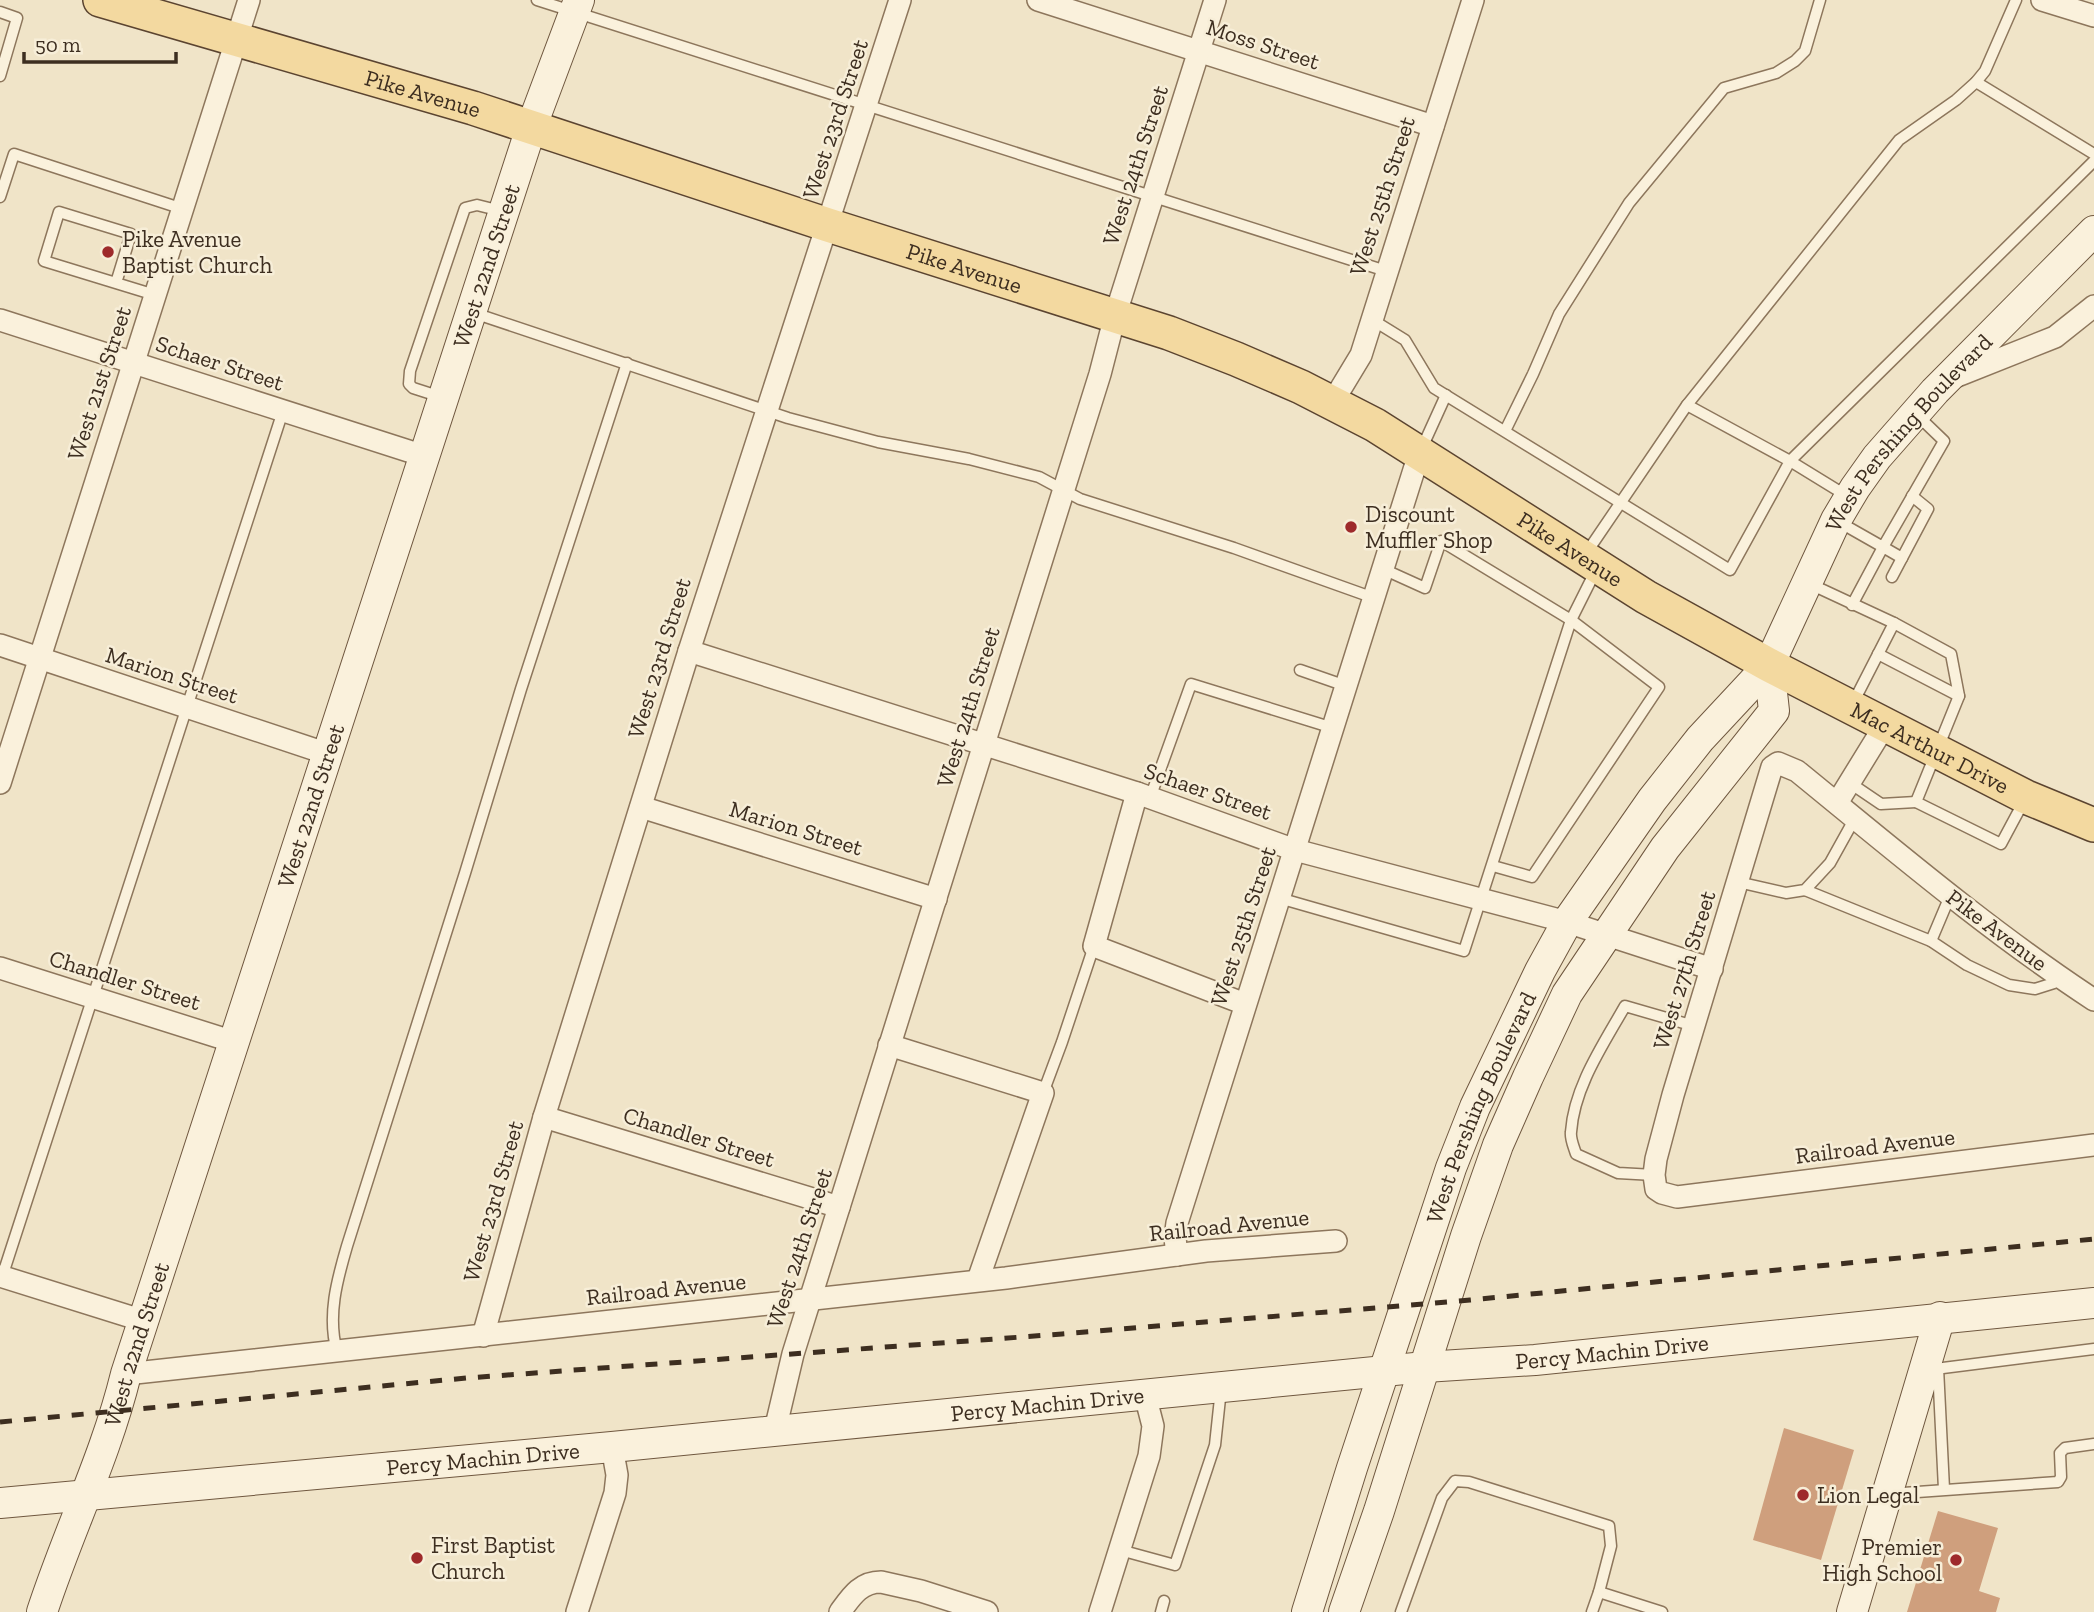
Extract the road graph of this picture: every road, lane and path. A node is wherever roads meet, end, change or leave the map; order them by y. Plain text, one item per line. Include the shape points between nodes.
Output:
1 (100, 0) edge
2 (249, 0) edge
3 (537, 0) edge
4 (900, 0) edge
5 (1038, 0) edge
6 (1215, 0) edge
7 (1473, 0) edge
8 (1820, 0) edge
9 (2016, 0) edge
10 (2053, 1) edge
11 (577, 6) edge
12 (0, 12) edge
13 (2094, 16) edge
14 (236, 40) junction
15 (1199, 51) junction
16 (0, 76) edge
17 (1976, 82) junction
18 (866, 105) junction
19 (1433, 126) junction
20 (531, 128) junction
21 (2094, 154) edge
22 (2094, 161) edge
23 (0, 197) edge
24 (1153, 197) junction
25 (183, 209) junction
26 (503, 212) junction
27 (828, 225) junction
28 (2094, 231) edge
29 (1386, 271) junction
30 (116, 283) junction
31 (155, 295) junction
32 (2094, 306) edge
33 (471, 312) junction
34 (1115, 316) junction
35 (1371, 319) junction
36 (0, 320) edge
37 (133, 363) junction
38 (627, 363) junction
39 (1948, 379) junction
40 (1446, 395) junction
41 (443, 398) junction
42 (1332, 403) junction
43 (1687, 405) junction
44 (765, 410) junction
45 (283, 411) junction
46 (1914, 413) junction
47 (1505, 431) junction
48 (1419, 454) junction
49 (424, 456) junction
50 (1790, 461) junction
51 (1063, 490) junction
52 (1912, 496) junction
53 (1621, 503) junction
54 (1843, 509) junction
55 (1883, 547) junction
56 (1902, 558) junction
57 (1591, 562) junction
58 (1383, 569) junction
59 (1892, 577) dead end
60 (1808, 583) junction
61 (1374, 598) junction
62 (1852, 605) junction
63 (1571, 620) junction
64 (1894, 623) junction
65 (0, 645) edge
66 (689, 651) junction
67 (1878, 654) junction
68 (39, 659) junction
69 (1769, 665) junction
70 (1300, 670) dead end
71 (1346, 686) junction
72 (1959, 696) junction
73 (187, 707) junction
74 (1851, 708) junction
75 (1885, 725) junction
76 (1333, 728) junction
77 (983, 746) junction
78 (1937, 751) junction
79 (328, 754) junction
80 (1778, 763) joint
81 (0, 783) edge
82 (1850, 783) junction
83 (1143, 796) junction
84 (2026, 797) junction
85 (1916, 802) junction
86 (1837, 803) junction
87 (641, 807) junction
88 (1855, 818) junction
89 (2094, 825) edge
90 (1295, 850) junction
91 (1493, 866) junction
92 (1738, 882) junction
93 (1805, 890) junction
94 (1950, 896) junction
95 (1279, 898) junction
96 (936, 899) junction
97 (1483, 900) junction
98 (1567, 922) junction
99 (1606, 936) junction
100 (1931, 941) junction
101 (1094, 946) junction
102 (0, 968) edge
103 (1712, 969) junction
104 (2060, 977) junction
105 (93, 998) junction
106 (2094, 1000) edge
107 (1245, 1004) junction
108 (1694, 1026) junction
109 (234, 1042) junction
110 (889, 1045) junction
111 (1043, 1093) junction
112 (544, 1117) junction
113 (2094, 1145) edge
114 (1658, 1184) junction
115 (839, 1208) junction
116 (1336, 1241) dead end
117 (1177, 1255) junction
118 (1, 1276) edge
119 (978, 1280) junction
120 (810, 1300) junction
121 (2094, 1303) edge
122 (1940, 1317) junction
123 (144, 1321) junction
124 (483, 1336) junction
125 (2094, 1349) edge
126 (337, 1352) junction
127 (1425, 1367) junction
128 (1931, 1369) junction
129 (1384, 1371) junction
130 (126, 1374) junction
131 (1221, 1389) junction
132 (1145, 1395) junction
133 (775, 1430) junction
134 (2094, 1444) edge
135 (611, 1447) junction
136 (1944, 1489) junction
137 (87, 1494) junction
138 (1888, 1494) junction
139 (0, 1503) edge
140 (1120, 1550) junction
141 (1599, 1592) junction
142 (42, 1612) edge
143 (577, 1612) edge
144 (840, 1612) edge
145 (987, 1612) edge
146 (1100, 1612) edge
147 (1307, 1612) edge
148 (1344, 1612) edge
149 (1401, 1612) edge
150 (1592, 1612) edge
151 (1662, 1612) edge
152 (1852, 1612) edge

1 - 14 main road, Pike Avenue
2 - 14 street, West 21st Street
3 - 11 lane
4 - 18 street, West 23rd Street
5 - 15 street, Moss Street
6 - 15 street, West 24th Street
7 - 19 street, West 25th Street
8 - 47 lane via 1805,51 1776,73 1724,88 1629,203 1559,314
9 - 17 lane
10 - 13 street
11 - 18 lane
11 - 20 main road, West 22nd Street
12 - 16 lane via 17,18
14 - 20 main road, Pike Avenue
14 - 25 street, West 21st Street
15 - 19 street, Moss Street
15 - 24 street, West 24th Street
17 - 21 lane
17 - 43 lane via 1899,140
18 - 24 lane
18 - 27 street, West 23rd Street
19 - 29 street, West 25th Street
20 - 26 main road, West 22nd Street
20 - 27 main road, Pike Avenue
22 - 50 lane
23 - 25 lane via 14,154
24 - 29 lane
24 - 34 street, West 24th Street
25 - 31 street, West 21st Street
26 - 33 main road, West 22nd Street
26 - 41 lane via 477,205 465,208 410,371 413,388
27 - 34 main road, Pike Avenue
27 - 44 street, West 23rd Street
28 - 39 main road, West Pershing Boulevard
29 - 35 street, West 25th Street
30 - 30 lane via 44,261 59,212 131,234
30 - 31 lane
31 - 37 street, West 21st Street
32 - 39 street via 2055,337
33 - 38 lane
33 - 41 main road, West 22nd Street
34 - 42 main road, Pike Avenue via 1236,359
34 - 51 street, West 24th Street
35 - 40 lane via 1405,340 1434,388
35 - 42 street, West 25th Street via 1360,355
36 - 37 street, Schaer Street
37 - 45 street, Schaer Street
37 - 68 street, West 21st Street
38 - 44 lane
38 - 126 lane via 346,1246 333,1306
39 - 46 main road, West Pershing Boulevard
40 - 47 lane
40 - 48 lane
41 - 49 main road, West 22nd Street
42 - 48 main road, Pike Avenue
43 - 50 lane
43 - 53 lane
44 - 51 lane via 878,442 1039,477
44 - 66 street, West 23rd Street
45 - 49 street, Schaer Street
45 - 73 lane
46 - 52 lane via 1944,441
46 - 54 main road, West Pershing Boulevard via 1877,457
47 - 53 lane
48 - 57 main road, Pike Avenue
48 - 58 street, West 25th Street
49 - 79 main road, West 22nd Street
50 - 53 lane via 1730,570
50 - 54 lane
51 - 61 lane
51 - 77 street, West 24th Street
52 - 55 lane
52 - 56 lane via 1928,509
53 - 57 lane
54 - 55 lane
54 - 60 main road, West Pershing Boulevard
55 - 56 lane
55 - 62 lane
56 - 59 lane
57 - 63 lane
57 - 69 main road, Pike Avenue
58 - 61 street, West 25th Street
58 - 63 lane via 1425,588 1441,541
60 - 62 lane
60 - 69 main road, West Pershing Boulevard
61 - 71 street, West 25th Street
62 - 64 lane via 1876,610
63 - 91 lane
63 - 91 lane via 1659,687 1532,877
64 - 67 lane
64 - 72 lane via 1951,654
65 - 68 street, Marion Street
66 - 77 street, Schaer Street
66 - 87 street, West 23rd Street
67 - 72 lane
67 - 74 lane
68 - 73 street, Marion Street
68 - 81 street, West 21st Street
69 - 74 main road, Mac Arthur Drive
69 - 98 main road, West Pershing Boulevard via 1700,739 1652,800
69 - 99 main road, West Pershing Boulevard via 1774,711 1665,848
70 - 71 lane
71 - 76 street, West 25th Street
72 - 78 lane
73 - 79 street, Marion Street
73 - 105 lane
74 - 75 main road, Mac Arthur Drive
75 - 78 main road, Mac Arthur Drive
75 - 82 street
76 - 83 lane via 1191,684
76 - 90 street, West 25th Street
77 - 83 street, Schaer Street
77 - 96 street, West 24th Street
78 - 84 main road, Mac Arthur Drive
78 - 85 lane
79 - 109 main road, West 22nd Street
80 - 86 street, Pike Avenue via 1797,771
80 - 92 street, West 27th Street
82 - 85 lane via 1881,804
82 - 86 street
83 - 90 street, Schaer Street
83 - 101 street
84 - 85 lane via 2001,844
84 - 89 main road, Mac Arthur Drive
86 - 88 street, Pike Avenue
87 - 96 street, Marion Street
87 - 112 street, West 23rd Street
88 - 93 lane via 1830,863
88 - 94 street, Pike Avenue
90 - 95 street, West 25th Street
90 - 97 street, Schaer Street
91 - 97 lane
92 - 93 lane via 1786,893
92 - 103 street, West 27th Street
93 - 100 lane
94 - 100 lane
94 - 104 street, Pike Avenue
95 - 97 lane via 1464,951
95 - 107 street, West 25th Street
96 - 110 street, West 24th Street
97 - 98 street, Schaer Street
98 - 99 street, Schaer Street
98 - 129 main road, West Pershing Boulevard via 1475,1107
99 - 103 street, Schaer Street
99 - 127 main road, West Pershing Boulevard via 1567,994 1498,1144
100 - 104 lane via 2010,985 2035,989
101 - 107 street
101 - 111 lane
102 - 105 street, Chandler Street
103 - 108 street, West 27th Street
104 - 106 street, Pike Avenue
105 - 109 street, Chandler Street
105 - 118 lane
107 - 117 street, West 25th Street via 1177,1223
108 - 114 street, West 27th Street via 1673,1095
108 - 114 lane via 1625,1006 1579,1094 1570,1135 1576,1154
109 - 123 main road, West 22nd Street
110 - 111 street
110 - 115 street, West 24th Street
111 - 119 street
112 - 115 street, Chandler Street
112 - 124 street, West 23rd Street
113 - 114 street, Railroad Avenue via 1706,1195 1677,1197
115 - 120 street, West 24th Street
116 - 117 street, Railroad Avenue
117 - 119 street, Railroad Avenue
118 - 123 street
119 - 120 street, Railroad Avenue
120 - 124 street, Railroad Avenue
120 - 133 street, West 24th Street
121 - 122 main road, Percy Machin Drive
122 - 127 main road, Percy Machin Drive via 1535,1360
122 - 128 main road
123 - 130 main road, West 22nd Street
124 - 126 street, Railroad Avenue
125 - 128 lane
126 - 130 street, Railroad Avenue
127 - 129 main road, Percy Machin Drive
127 - 148 main road, West Pershing Boulevard
128 - 136 lane
128 - 138 main road
129 - 131 main road, Percy Machin Drive
129 - 147 main road, West Pershing Boulevard
130 - 137 main road, West 22nd Street
131 - 132 main road, Percy Machin Drive
131 - 140 lane via 1215,1445 1175,1565
132 - 133 main road, Percy Machin Drive
132 - 140 street via 1153,1426 1149,1456
133 - 135 main road, Percy Machin Drive
134 - 136 lane via 2065,1448 2060,1453 2058,1482
135 - 137 main road, Percy Machin Drive
135 - 143 street via 617,1475 615,1493
136 - 138 lane
137 - 139 main road, Percy Machin Drive
137 - 142 main road, West 22nd Street
138 - 152 main road
140 - 146 street
141 - 149 lane via 1611,1546 1609,1526 1469,1482 1455,1482 1442,1497
141 - 150 lane
141 - 151 lane
144 - 145 street via 856,1591 874,1582

